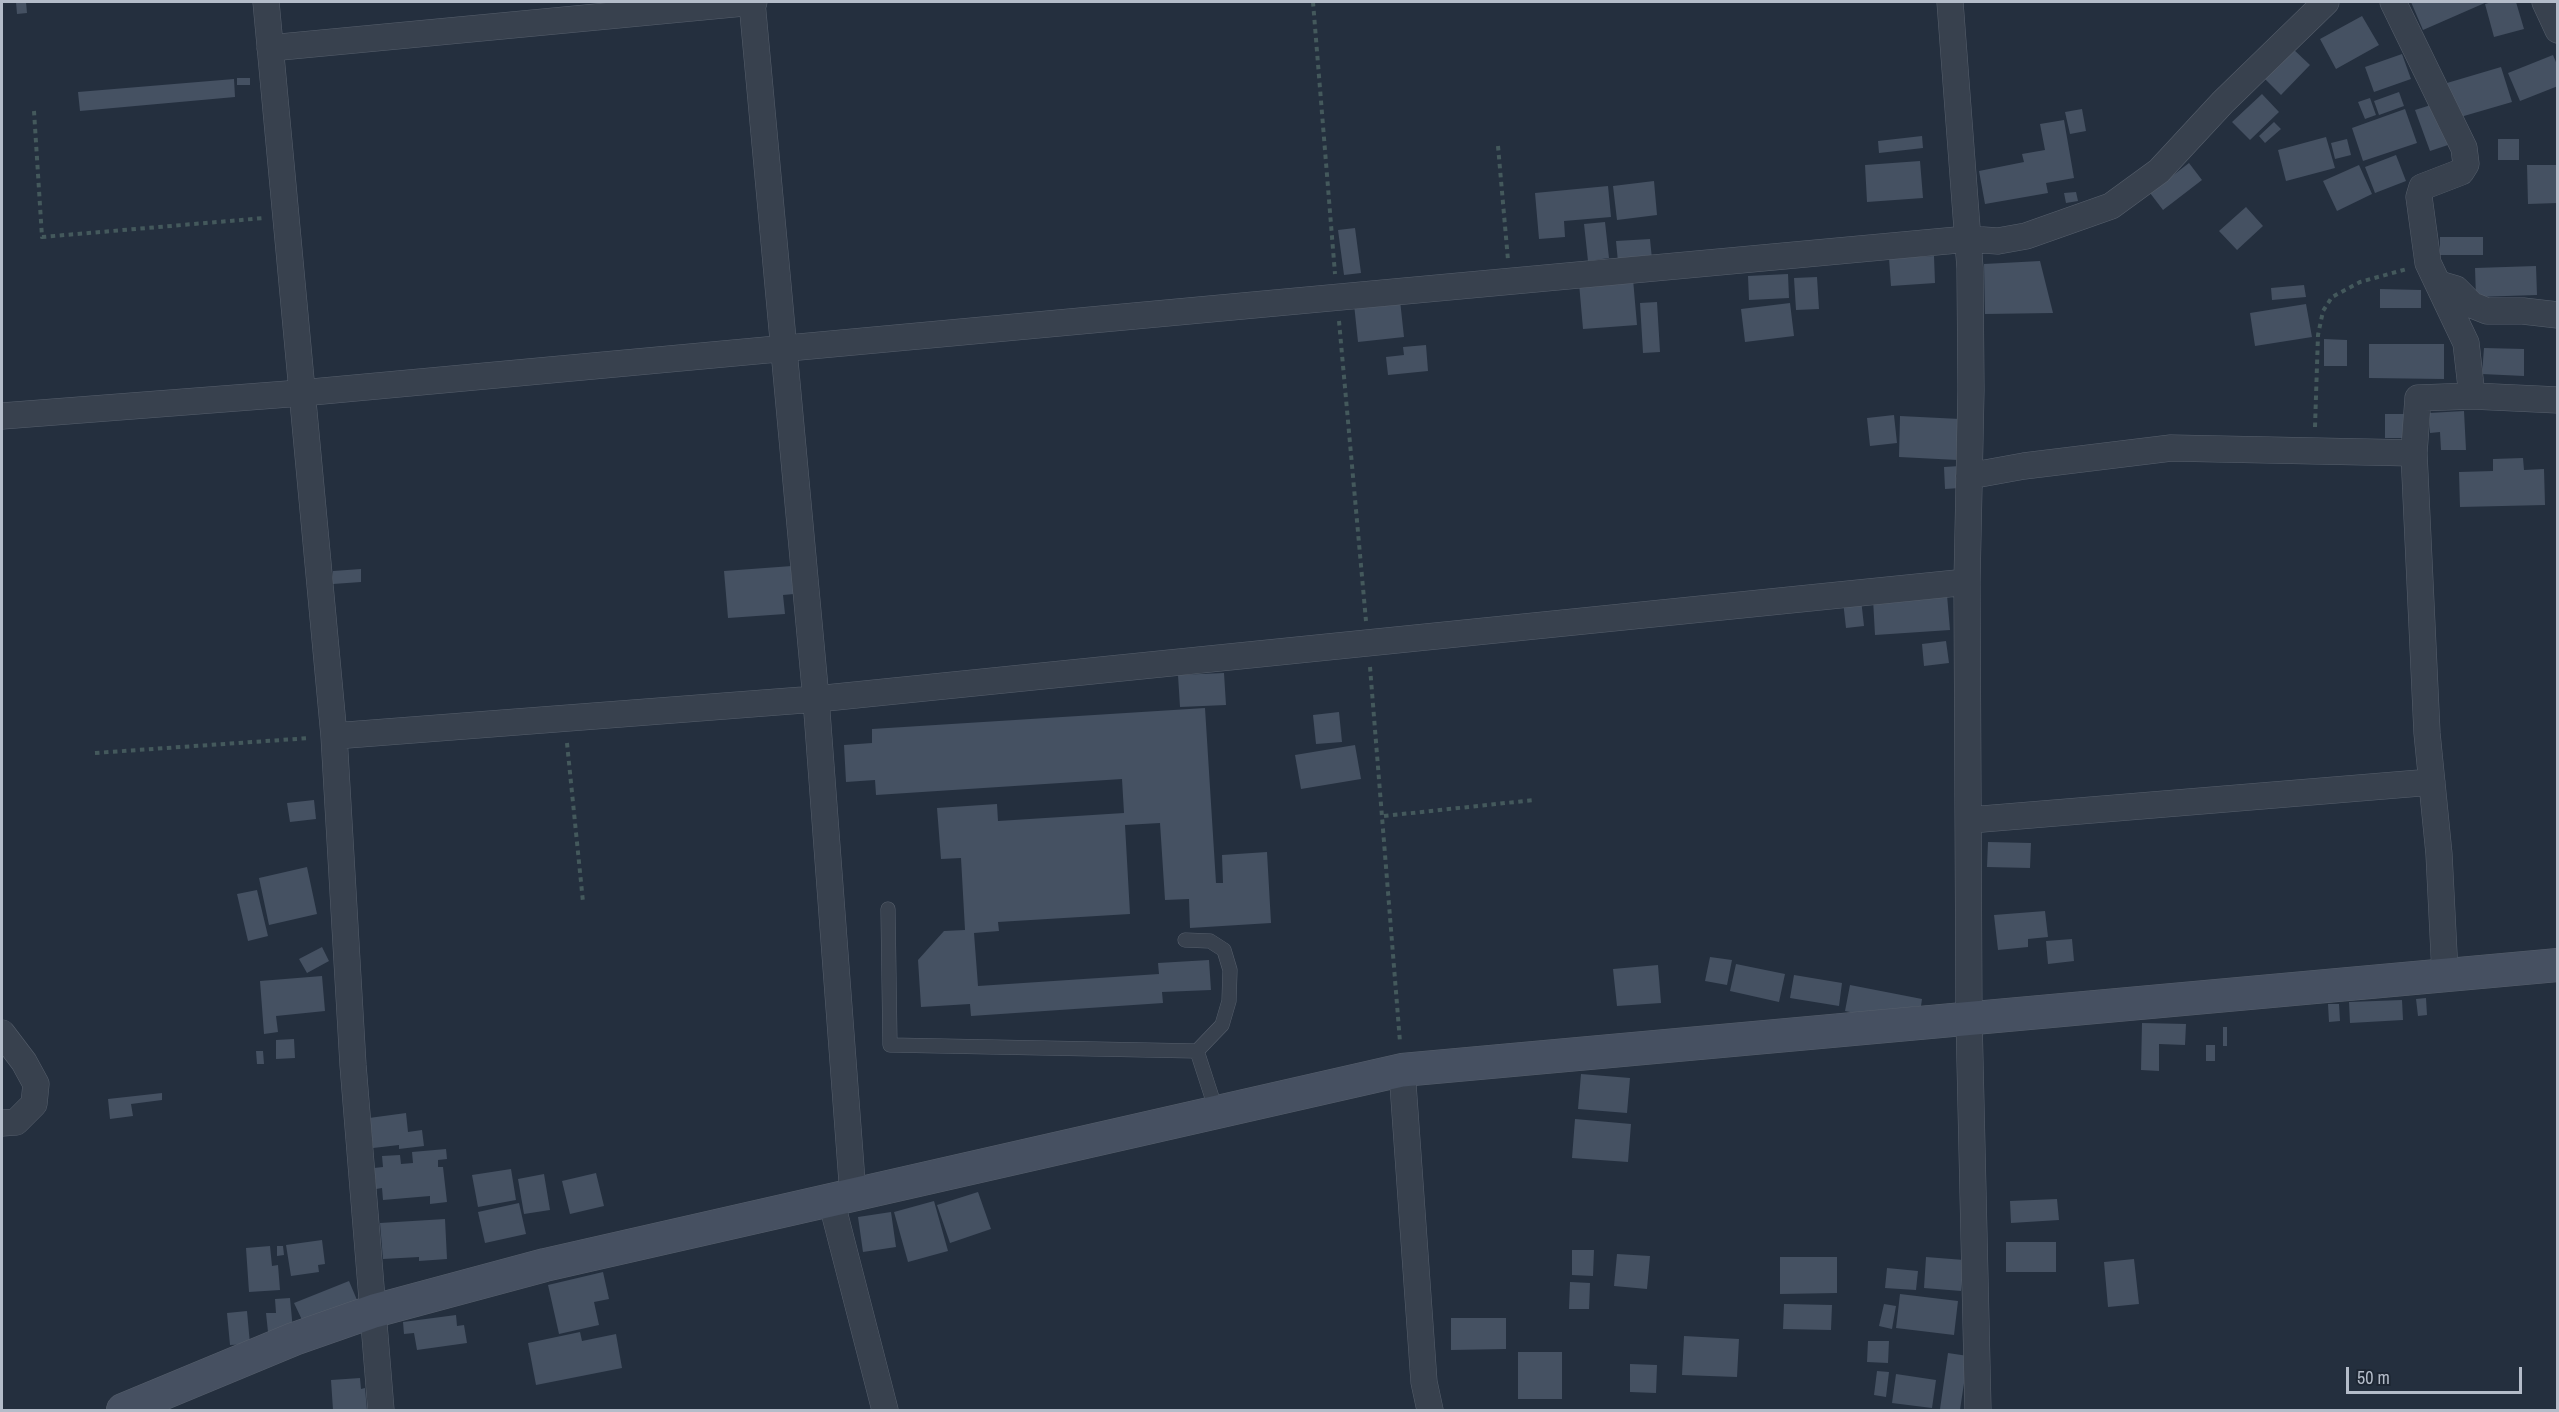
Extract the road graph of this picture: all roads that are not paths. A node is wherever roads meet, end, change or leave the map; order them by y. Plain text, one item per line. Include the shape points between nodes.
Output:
1 (266, 2) edge
2 (753, 2) edge
3 (1950, 2) edge
4 (2326, 2) edge
5 (2393, 2) edge
6 (2545, 2) edge
7 (2558, 30) edge
8 (270, 48) junction
9 (1968, 239) junction
10 (2434, 273) junction
11 (2558, 315) edge
12 (784, 347) junction
13 (301, 393) junction
14 (2472, 396) junction
15 (2558, 400) edge
16 (2, 416) edge
17 (2414, 453) junction
18 (1969, 476) junction
19 (1967, 582) junction
20 (816, 699) junction
21 (334, 736) junction
22 (2432, 782) junction
23 (1970, 820) junction
24 (888, 909) dead end
25 (1185, 940) dead end
26 (2558, 965) edge
27 (2445, 974) junction
28 (1969, 1018) junction
29 (2, 1033) edge
30 (1197, 1051) junction
31 (1402, 1070) junction
32 (1217, 1113) junction
33 (2, 1124) edge
34 (842, 1197) junction
35 (374, 1311) junction
36 (123, 1410) edge
37 (381, 1410) edge
38 (885, 1410) edge
39 (1430, 1410) edge
40 (1978, 1410) edge

1 - 8 street
2 - 8 street
2 - 12 street
3 - 9 street
4 - 9 street via 2159,171 2111,206 2026,236 1998,241
5 - 10 street via 2464,148 2466,164 2461,172 2422,187 2419,197
6 - 7 street
8 - 13 street
9 - 12 street
9 - 18 street
10 - 11 street via 2472,305 2487,311
10 - 14 street via 2466,342
12 - 13 street
12 - 20 street
13 - 16 street
13 - 21 street
14 - 15 street
14 - 17 street via 2418,398
17 - 18 street via 2171,448
17 - 22 street
18 - 19 street
19 - 20 street
19 - 23 street
20 - 21 street
20 - 34 street
21 - 35 street via 353,1065
22 - 23 street
22 - 27 street
23 - 28 street
24 - 30 lane via 890,1045
25 - 30 lane via 1210,940 1224,950 1230,970 1229,1001 1222,1025
26 - 27 street
27 - 28 street
28 - 31 street
28 - 40 street
29 - 33 street via 36,1084 34,1104 16,1122
30 - 32 lane
31 - 32 street
31 - 39 street via 1424,1382
32 - 34 street
34 - 35 street via 545,1265
34 - 38 street
35 - 36 street via 294,1339
35 - 37 street

